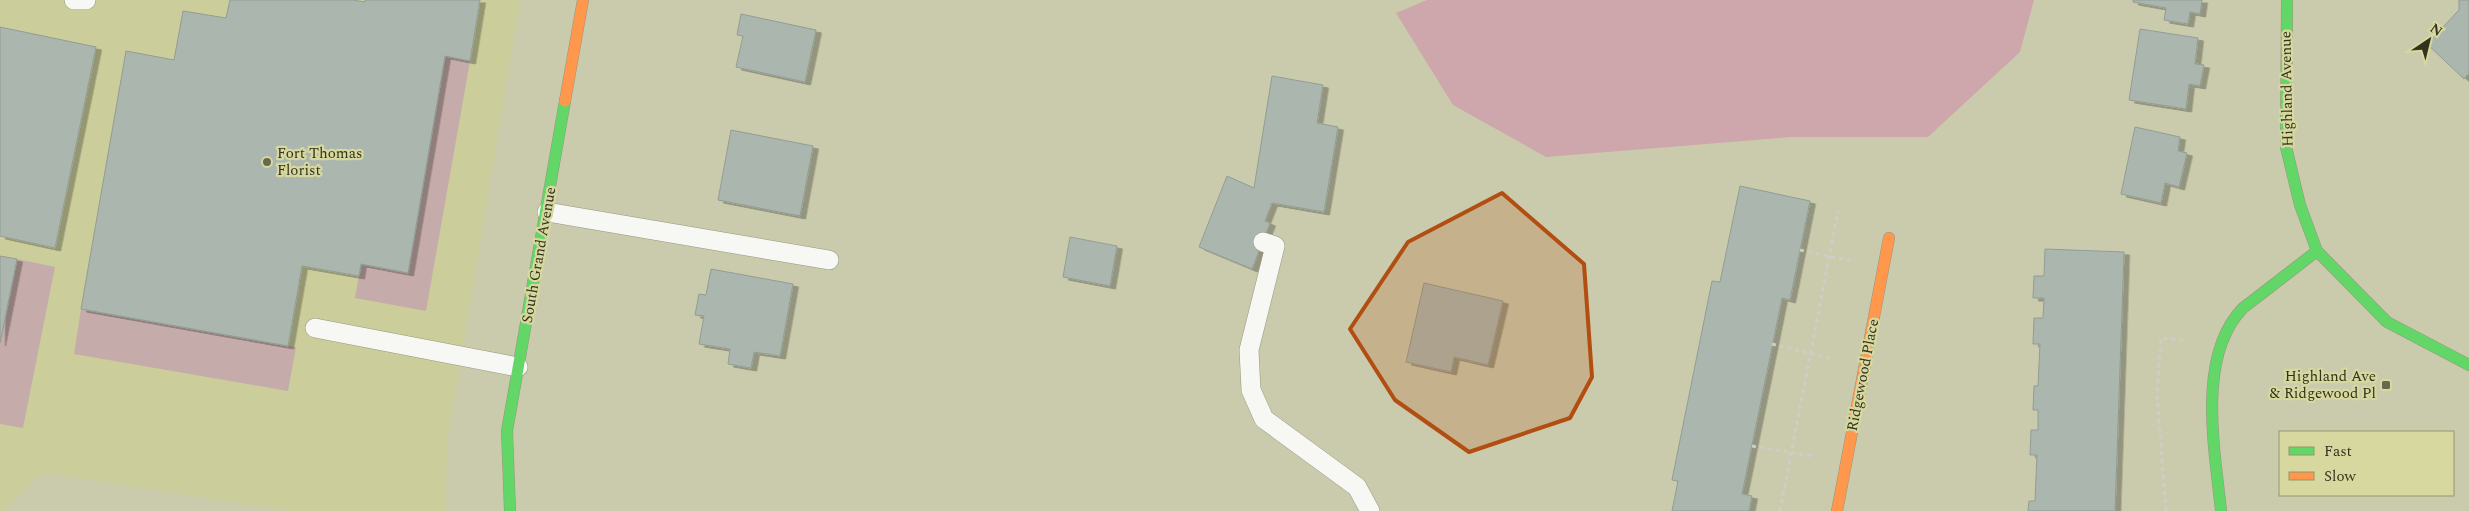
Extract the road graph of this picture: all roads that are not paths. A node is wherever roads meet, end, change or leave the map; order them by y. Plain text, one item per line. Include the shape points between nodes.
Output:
1 (74, 0) edge
2 (86, 0) edge
3 (583, 0) edge
4 (2287, 0) edge
5 (547, 212) junction
6 (1890, 238) dead end
7 (1263, 242) dead end
8 (2317, 251) junction
9 (830, 260) dead end
10 (315, 328) dead end
11 (2469, 366) edge
12 (518, 367) junction
13 (510, 511) edge
14 (1370, 511) edge
15 (1837, 511) edge
16 (2221, 511) edge

1 - 2 lane
3 - 5 street, South Grand Avenue
4 - 8 street, Highland Avenue via 2286,147 2300,205
5 - 9 lane
5 - 12 street, South Grand Avenue
6 - 15 street, Ridgewood Place
7 - 14 lane via 1275,246 1249,350 1251,390 1264,419 1356,487
8 - 11 street, Highland Avenue via 2387,322
8 - 16 street via 2233,318 2221,342 2213,400
10 - 12 lane
12 - 13 street, South Grand Avenue via 508,431

